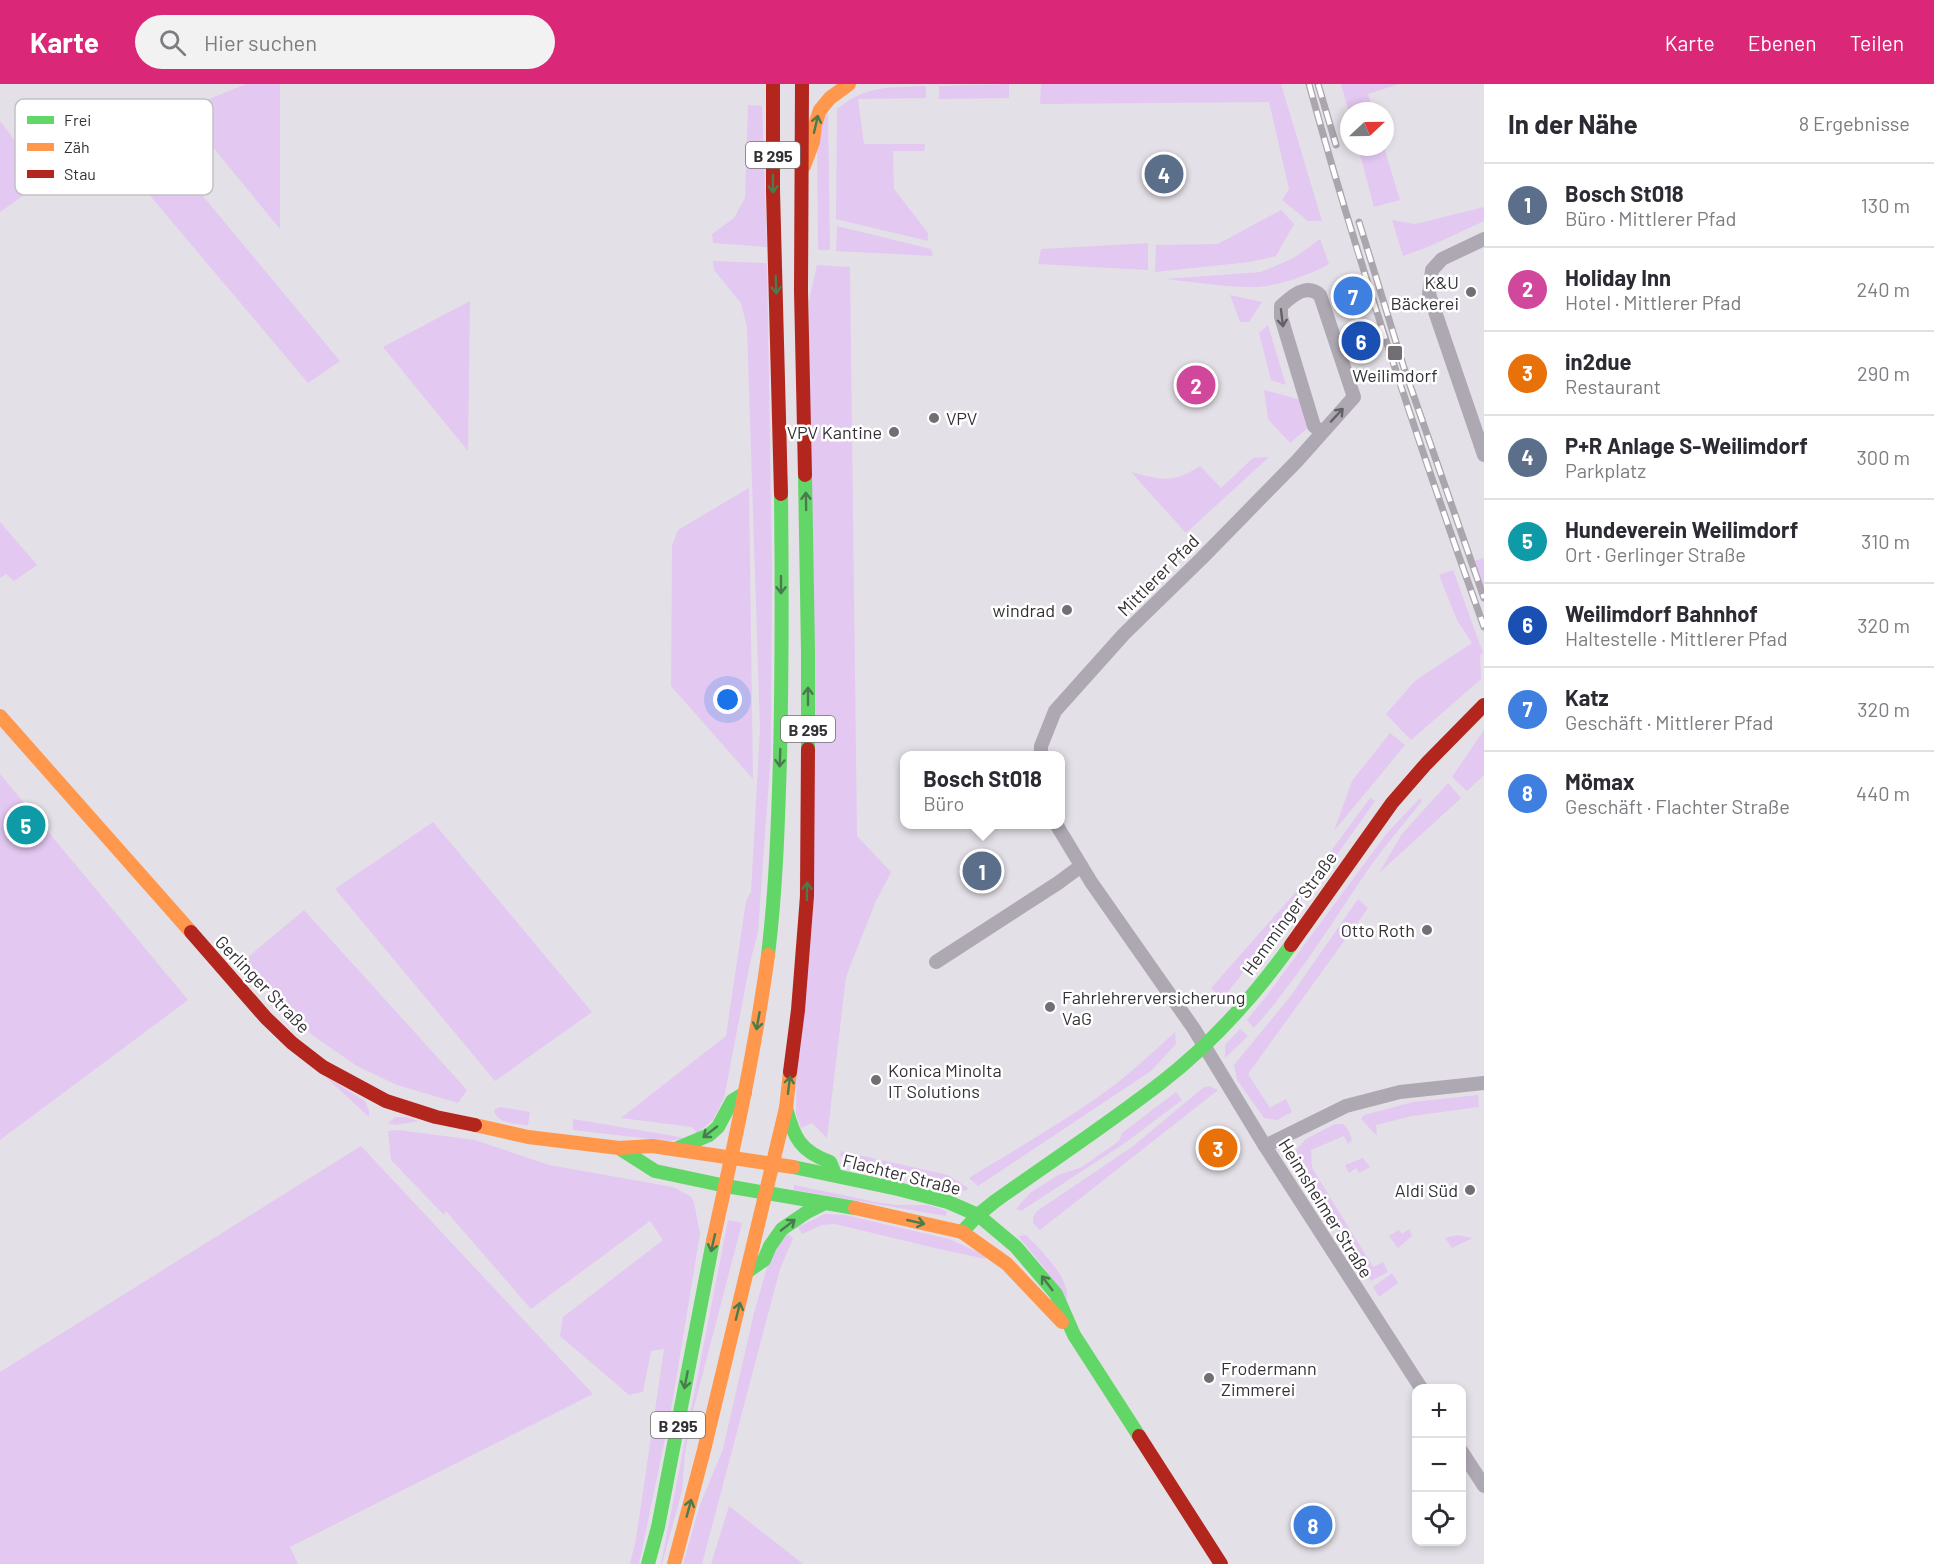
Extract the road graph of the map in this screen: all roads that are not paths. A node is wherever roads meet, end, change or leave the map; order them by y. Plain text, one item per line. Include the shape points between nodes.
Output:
1 (773, 84) edge
2 (802, 84) edge
3 (849, 84) edge
4 (801, 174) junction
5 (1484, 239) edge
6 (1321, 432) junction
7 (1484, 455) edge
8 (1484, 705) edge
9 (0, 716) edge
10 (1041, 751) edge
11 (1058, 829) edge
12 (1081, 866) junction
13 (936, 962) dead end
14 (1204, 1044) junction
15 (1484, 1083) edge
16 (745, 1093) junction
17 (786, 1108) junction
18 (1265, 1146) junction
19 (619, 1148) junction
20 (675, 1149) junction
21 (732, 1156) junction
22 (773, 1163) junction
23 (836, 1176) junction
24 (726, 1186) junction
25 (767, 1193) junction
26 (825, 1203) junction
27 (978, 1215) junction
28 (962, 1232) junction
29 (748, 1271) junction
30 (1074, 1335) junction
31 (1418, 1384) edge
32 (1466, 1459) edge
33 (1484, 1486) edge
34 (648, 1564) edge
35 (674, 1564) edge
36 (1221, 1564) edge

1 -> 16 main road, B 295 via 781,439 779,812 768,951
2 - 4 main road, B 295
4 -> 3 main road via 820,110
17 -> 4 main road, B 295 via 807,897 808,651
5 - 7 street via 1442,259 1432,270 1428,294
6 -> 6 street, Mittlerer Pfad via 1354,397 1320,295 1304,290 1281,306 1281,317 1314,426
6 - 10 street, Mittlerer Pfad via 1297,461 1124,634 1055,711
8 - 14 main road, Hemminger Straße via 1392,802 1268,977
9 - 19 main road, Gerlinger Straße via 266,1018 323,1067 386,1101 436,1117 528,1137
11 - 12 street
12 - 13 street
12 - 14 street
14 - 18 street, Heimsheimer Straße
14 - 27 main road, Hemminger Straße via 1147,1093
15 - 18 street via 1400,1092 1346,1106
16 -> 20 main road via 732,1101 709,1135
16 - 21 main road, B 295
17 - 22 main road, B 295
17 - 23 main road via 802,1147 830,1162
18 - 31 street, Heimsheimer Straße
19 - 20 main road, Gerlinger Straße
19 - 24 main road, Gerlinger Straße via 655,1171
20 - 21 main road, Gerlinger Straße
21 - 22 main road, Flachter Straße
21 - 24 main road, B 295
22 - 23 main road, Flachter Straße
22 - 25 main road, B 295
23 - 27 main road, Flachter Straße via 918,1193
24 - 25 main road, Flachter Straße
24 -> 34 main road, B 295
25 - 26 main road, Flachter Straße
25 - 29 main road, B 295
26 -> 28 main road, Flachter Straße
29 -> 26 main road via 764,1260 782,1229
27 - 28 main road, Hemminger Straße
30 -> 27 main road, Flachter Straße via 1056,1294 1037,1270 1009,1239
28 - 30 main road, Flachter Straße via 1007,1264
35 -> 29 main road, B 295
30 - 36 main road, Flachter Straße
32 - 33 street

